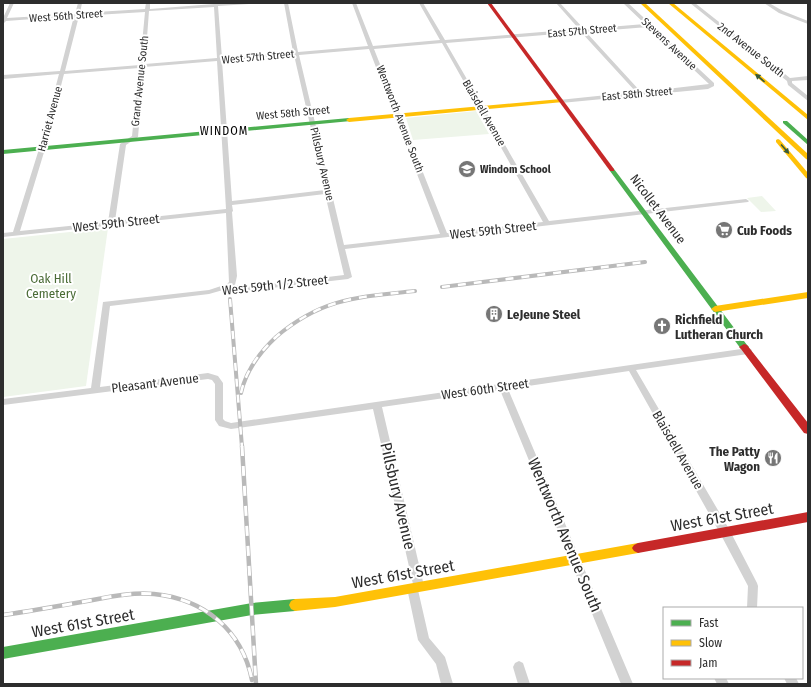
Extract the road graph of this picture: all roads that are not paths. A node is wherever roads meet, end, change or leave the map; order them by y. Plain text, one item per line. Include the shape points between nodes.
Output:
1 (12, 3) edge
2 (80, 3) edge
3 (148, 3) edge
4 (249, 3) edge
5 (286, 3) edge
6 (354, 3) edge
7 (421, 3) edge
8 (489, 3) edge
9 (558, 3) edge
10 (625, 3) edge
11 (632, 3) edge
12 (642, 3) edge
13 (651, 3) edge
14 (670, 3) edge
15 (682, 3) edge
16 (692, 3) edge
17 (766, 3) edge
18 (216, 4) edge
19 (148, 10) junction
20 (77, 15) junction
21 (3, 21) edge
22 (808, 23) edge
23 (650, 25) junction
24 (583, 31) junction
25 (514, 36) junction
26 (443, 42) junction
27 (717, 42) junction
28 (372, 48) junction
29 (296, 54) junction
30 (220, 60) junction
31 (142, 66) junction
32 (713, 70) junction
33 (62, 73) junction
34 (3, 77) edge
35 (808, 78) edge
36 (789, 80) junction
37 (712, 85) joint
38 (639, 93) junction
39 (743, 98) junction
40 (808, 99) edge
41 (561, 101) junction
42 (790, 103) junction
43 (766, 106) dead end
44 (481, 108) junction
45 (808, 112) edge
46 (398, 116) junction
47 (777, 116) dead end
48 (808, 118) edge
49 (312, 124) junction
50 (224, 132) junction
51 (128, 141) junction
52 (808, 143) edge
53 (42, 149) junction
54 (3, 152) edge
55 (808, 158) edge
56 (808, 177) edge
57 (328, 192) junction
58 (746, 201) dead end
59 (229, 203) junction
60 (230, 211) junction
61 (645, 212) junction
62 (111, 224) junction
63 (547, 224) junction
64 (16, 234) junction
65 (3, 235) edge
66 (444, 235) junction
67 (341, 247) junction
68 (348, 277) joint
69 (230, 286) junction
70 (808, 295) edge
71 (715, 308) junction
72 (748, 351) junction
73 (631, 368) junction
74 (503, 387) junction
75 (95, 390) junction
76 (3, 402) edge
77 (377, 406) junction
78 (222, 424) joint
79 (808, 430) edge
80 (808, 517) edge
81 (725, 532) junction
82 (576, 559) junction
83 (415, 587) junction
84 (752, 607) edge
85 (3, 653) edge
86 (518, 667) dead end
87 (447, 684) edge
88 (524, 684) edge
89 (627, 684) edge

1 - 21 street
2 - 20 street, Harriet Avenue
3 - 19 street, Grand Avenue South
4 - 18 street, West 56th Street
5 - 29 street, Pillsbury Avenue
6 - 28 street, Wentworth Avenue South
7 - 26 street, Blaisdell Avenue
8 - 25 main road, Nicollet Avenue
9 - 24 street
10 - 23 street, Stevens Avenue
11 - 32 main road via 696,62
12 - 32 main road
13 - 43 main road
14 - 27 main road
15 - 27 main road via 716,33
16 - 36 street, 2nd Avenue South
17 - 22 street
18 - 19 street, West 56th Street
18 - 30 street
19 - 20 street, West 56th Street
19 - 31 street, Grand Avenue South
20 - 21 street, West 56th Street
20 - 33 street, Harriet Avenue
23 - 24 street, East 57th Street
23 - 37 street, Stevens Avenue
24 - 25 street, East 57th Street
24 - 38 street
25 - 26 street, West 57th Street
25 - 41 main road, Nicollet Avenue
26 - 28 street, West 57th Street
26 - 44 street, Blaisdell Avenue
42 -> 27 main road
28 - 29 street, West 57th Street
28 - 46 street, Wentworth Avenue South
29 - 30 street, West 57th Street
29 - 49 street, Pillsbury Avenue
30 - 31 street, West 57th Street
30 - 50 street
31 - 33 street, West 57th Street
31 - 51 street, Grand Avenue South via 135,137
32 - 39 main road
33 - 34 street, West 57th Street
33 - 53 street, Harriet Avenue
35 - 36 street
36 - 40 street, 2nd Avenue South via 790,84
37 - 38 street, East 58th Street
38 - 41 street, East 58th Street
39 - 55 main road
39 -> 56 main road via 743,103
41 - 44 main road, West 58th Street
41 - 61 main road, Nicollet Avenue
42 - 45 main road
42 - 48 main road
44 - 46 main road, West 58th Street
44 - 63 street, Blaisdell Avenue
46 - 49 main road, West 58th Street
46 - 66 street, Wentworth Avenue South
47 - 52 main road
49 - 50 main road, West 58th Street
49 - 57 street, Pillsbury Avenue
50 - 51 main road, West 58th Street
50 - 59 street
51 - 53 main road, West 58th Street
51 - 62 street, Grand Avenue South via 123,144
53 - 54 main road, West 58th Street
53 - 64 street, Harriet Avenue
57 - 59 street
57 - 67 street, Pillsbury Avenue
58 - 61 street, West 59th Street
59 - 60 street
60 - 62 street, West 59th Street
60 - 69 street via 233,276 233,283
61 - 63 street, West 59th Street
61 - 71 main road, Nicollet Avenue
62 - 64 street, West 59th Street
63 - 66 street, West 59th Street
64 - 65 street, West 59th Street
66 - 67 street, West 59th Street
67 - 68 street, Pillsbury Avenue
68 - 69 street, West 59th 1/2 Street via 246,289
69 - 75 street, West 59th 1/2 Street via 209,292 106,304
70 - 71 main road
71 - 72 main road, Nicollet Avenue
72 - 73 street, West 60th Street
72 - 79 main road, Nicollet Avenue
73 - 74 street, West 60th Street
73 - 81 street, Blaisdell Avenue
74 - 77 street, West 60th Street
74 - 82 street, Wentworth Avenue South
75 - 76 street
75 - 78 street, Pleasant Avenue via 208,376 215,378 219,383 219,420
77 - 78 street, West 60th Street via 231,426
77 - 83 street, Pillsbury Avenue
80 - 81 main road, West 61st Street
81 - 82 main road, West 61st Street
81 - 84 street, Blaisdell Avenue via 753,586
82 - 83 main road, West 61st Street
82 - 89 street, Wentworth Avenue South
83 - 85 main road, West 61st Street via 335,602 252,608
83 - 87 street, Pillsbury Avenue via 424,640 441,661
86 - 88 street

